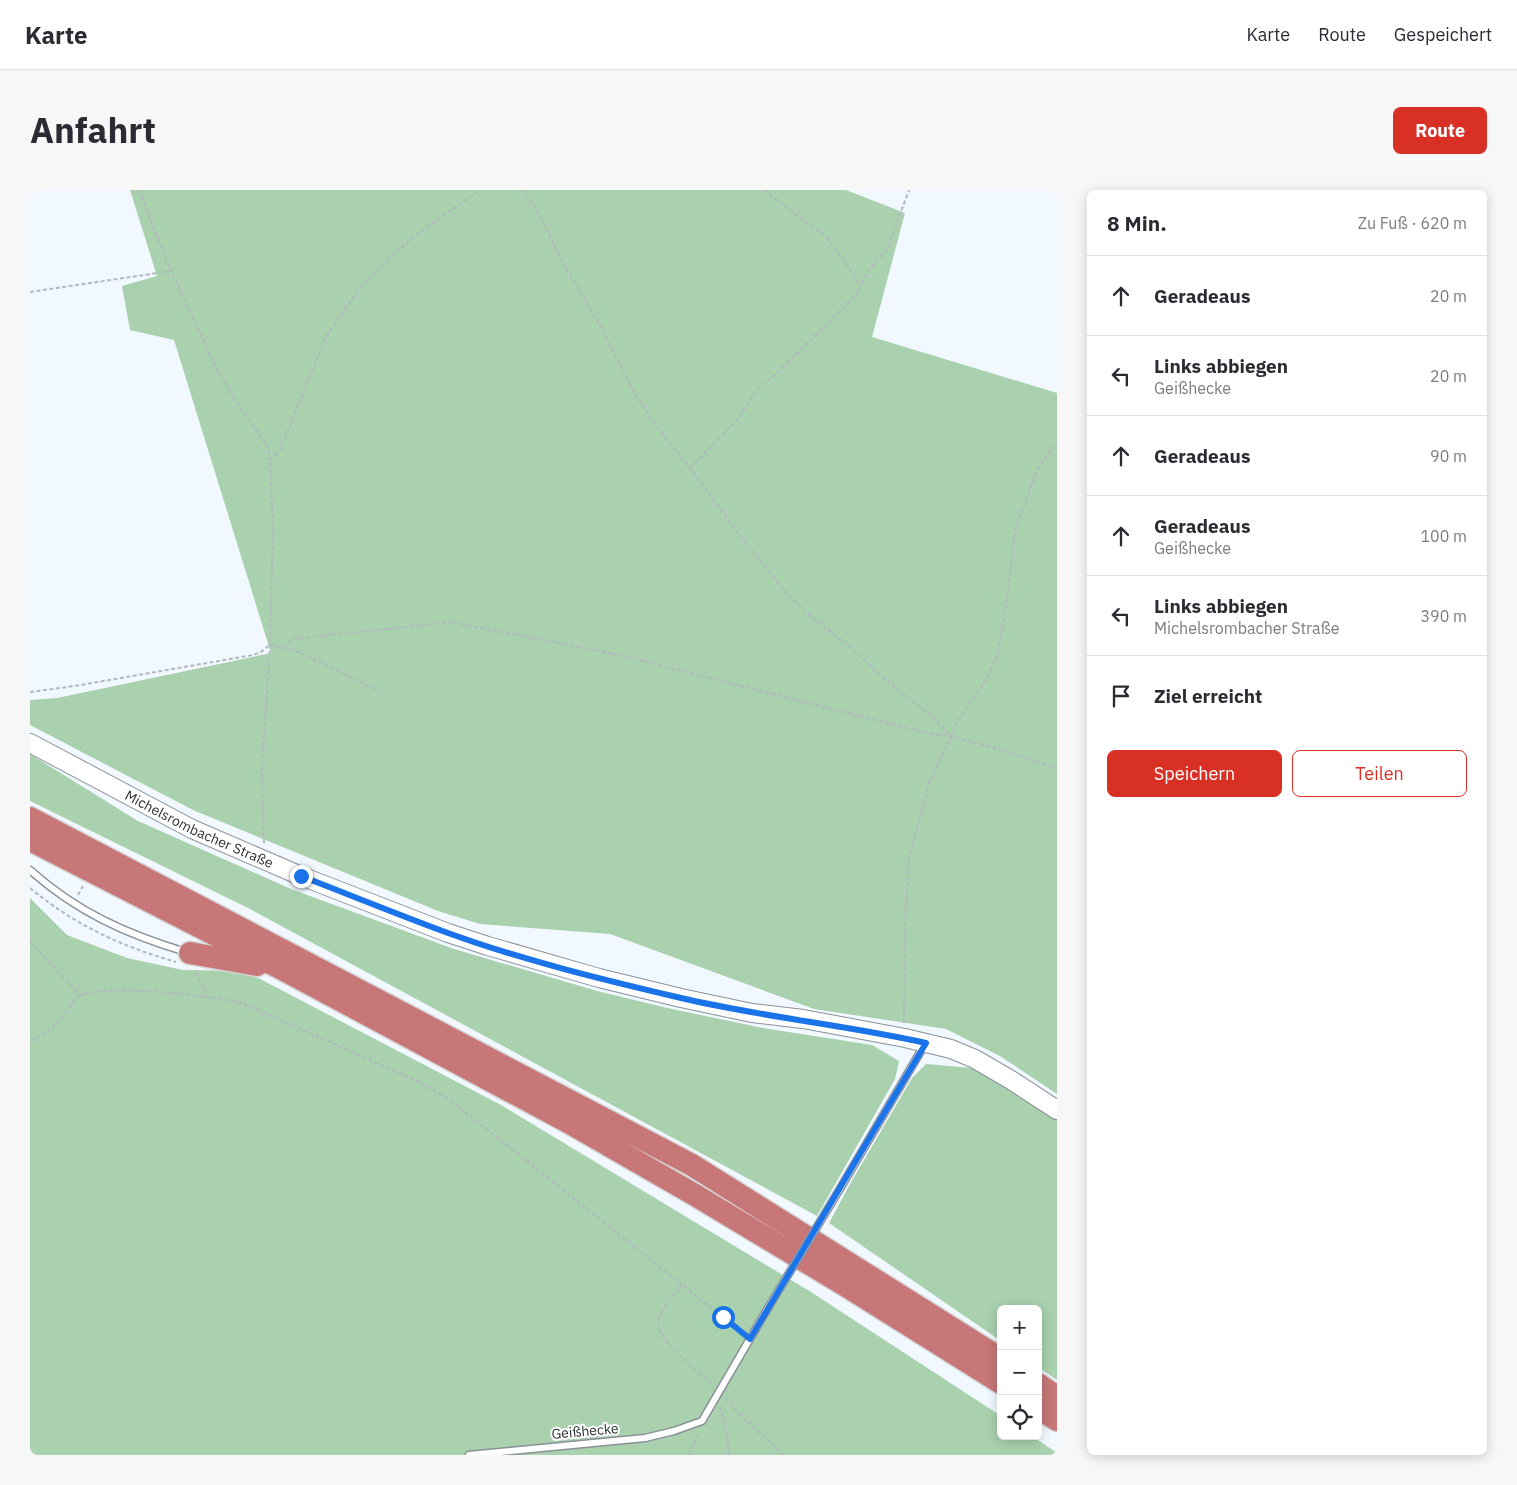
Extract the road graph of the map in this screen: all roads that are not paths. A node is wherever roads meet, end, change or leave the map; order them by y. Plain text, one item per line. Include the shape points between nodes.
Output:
1 (30, 743) edge
2 (30, 818) edge
3 (30, 840) edge
4 (30, 870) edge
5 (184, 958) joint
6 (284, 970) junction
7 (926, 1043) junction
8 (1057, 1110) edge
9 (997, 1356) edge
10 (997, 1380) edge
11 (1042, 1387) edge
12 (1057, 1396) edge
13 (1042, 1411) edge
14 (1057, 1420) edge
15 (468, 1455) edge

1 - 7 main road, Michelsrombacher Straße via 192,828 301,876 448,933 600,978 682,998
2 - 9 highway via 692,1165
3 - 6 highway
4 - 5 lane via 60,895 96,918
5 - 6 highway
6 - 10 highway via 568,1122 695,1195 897,1316
7 - 8 main road, Michelsrombacher Straße via 975,1059
7 - 15 lane, Geißhecke, bridge via 702,1421 645,1438
11 - 12 highway
13 - 14 highway

